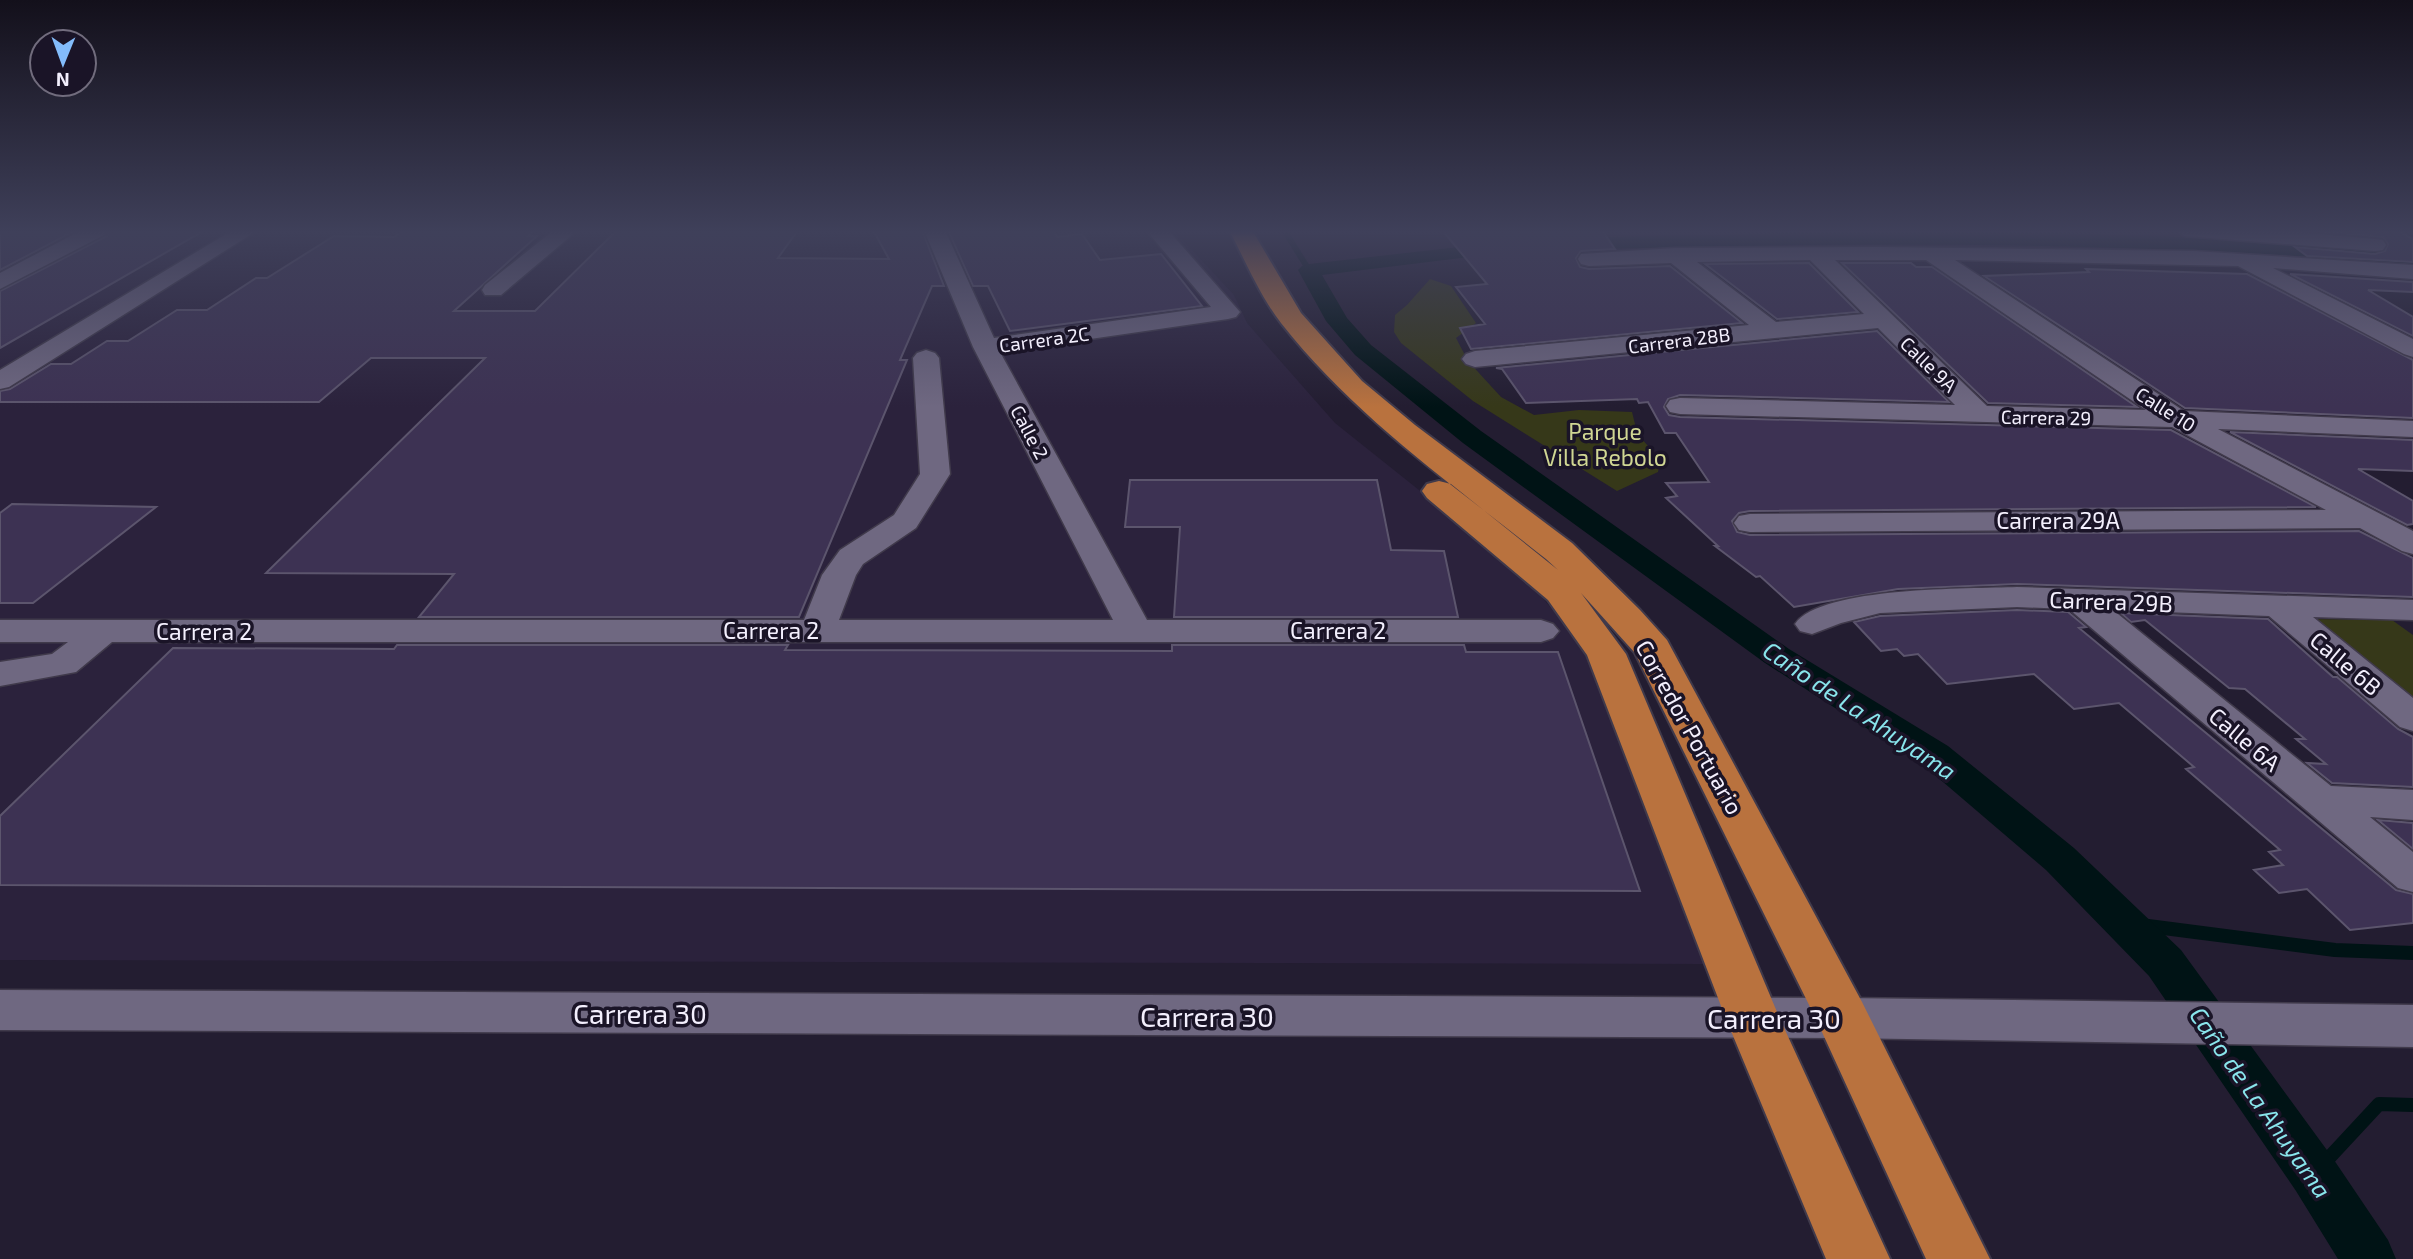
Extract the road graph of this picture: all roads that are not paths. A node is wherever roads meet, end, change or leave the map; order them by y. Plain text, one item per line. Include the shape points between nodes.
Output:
1 (124, 289) edge
2 (151, 289) edge
3 (960, 289) edge
4 (1229, 289) edge
5 (1246, 289) edge
6 (1253, 289) edge
7 (1718, 289) edge
8 (1852, 289) edge
9 (1984, 289) edge
10 (2296, 289) edge
11 (1258, 312) junction
12 (1884, 320) junction
13 (1769, 329) junction
14 (43, 336) junction
15 (73, 336) junction
16 (985, 347) junction
17 (2413, 349) edge
18 (926, 358) dead end
19 (1475, 359) dead end
20 (2, 364) edge
21 (1680, 406) dead end
22 (1982, 415) junction
23 (2178, 419) junction
24 (2413, 429) edge
25 (2367, 519) junction
26 (1750, 523) dead end
27 (2413, 544) edge
28 (2079, 600) junction
29 (2280, 607) junction
30 (2398, 609) edge
31 (1812, 624) dead end
32 (818, 630) junction
33 (1135, 630) junction
34 (2413, 630) edge
35 (103, 631) junction
36 (1541, 631) dead end
37 (0, 632) edge
38 (0, 674) edge
39 (2413, 718) edge
40 (2319, 800) junction
41 (2413, 804) edge
42 (2413, 876) edge
43 (0, 1010) edge
44 (1843, 1018) junction
45 (1753, 1019) junction
46 (2413, 1026) edge
47 (1858, 1259) edge
48 (1958, 1259) edge

1 - 14 street
2 - 15 street
3 - 16 street, Calle 2
4 - 11 street
5 - 11 main road, Corredor Portuario
6 - 11 main road, Corredor Portuario
7 - 13 street
8 - 12 street, Calle 9A
9 - 23 street, Calle 10
10 - 17 street
11 - 16 street, Carrera 2C
11 - 44 main road, Corredor Portuario via 1559,551 1653,649
11 - 45 main road, Corredor Portuario via 1357,427 1526,561 1561,592 1584,622 1606,654
12 - 13 street, Carrera 28B
12 - 22 street, Calle 9A
13 - 19 street, Carrera 28B
14 - 15 street
14 - 20 street
15 - 20 street
16 - 33 street, Calle 2
18 - 32 street via 935,474 905,521 850,557
21 - 22 street, Carrera 29
22 - 23 street, Carrera 29
23 - 24 street, Carrera 29
23 - 25 street, Calle 10
25 - 26 street, Carrera 29A
25 - 27 street, Calle 10
28 - 29 street, Carrera 29B
28 - 31 street, Carrera 29B via 2017,597 1880,603 1829,615
28 - 40 street, Calle 6A
29 - 30 street, Carrera 29B
29 - 39 street, Calle 6B
30 - 34 street
32 - 33 street, Carrera 2
32 - 35 street, Carrera 2
33 - 36 street, Carrera 2
35 - 37 street, Carrera 2
35 - 38 street via 63,664
40 - 41 street
40 - 42 street, Calle 6A
43 - 45 street, Carrera 30
44 - 45 street, Carrera 30
44 - 46 street, Carrera 30
44 - 48 main road, Corredor Portuario
45 - 47 main road, Corredor Portuario

